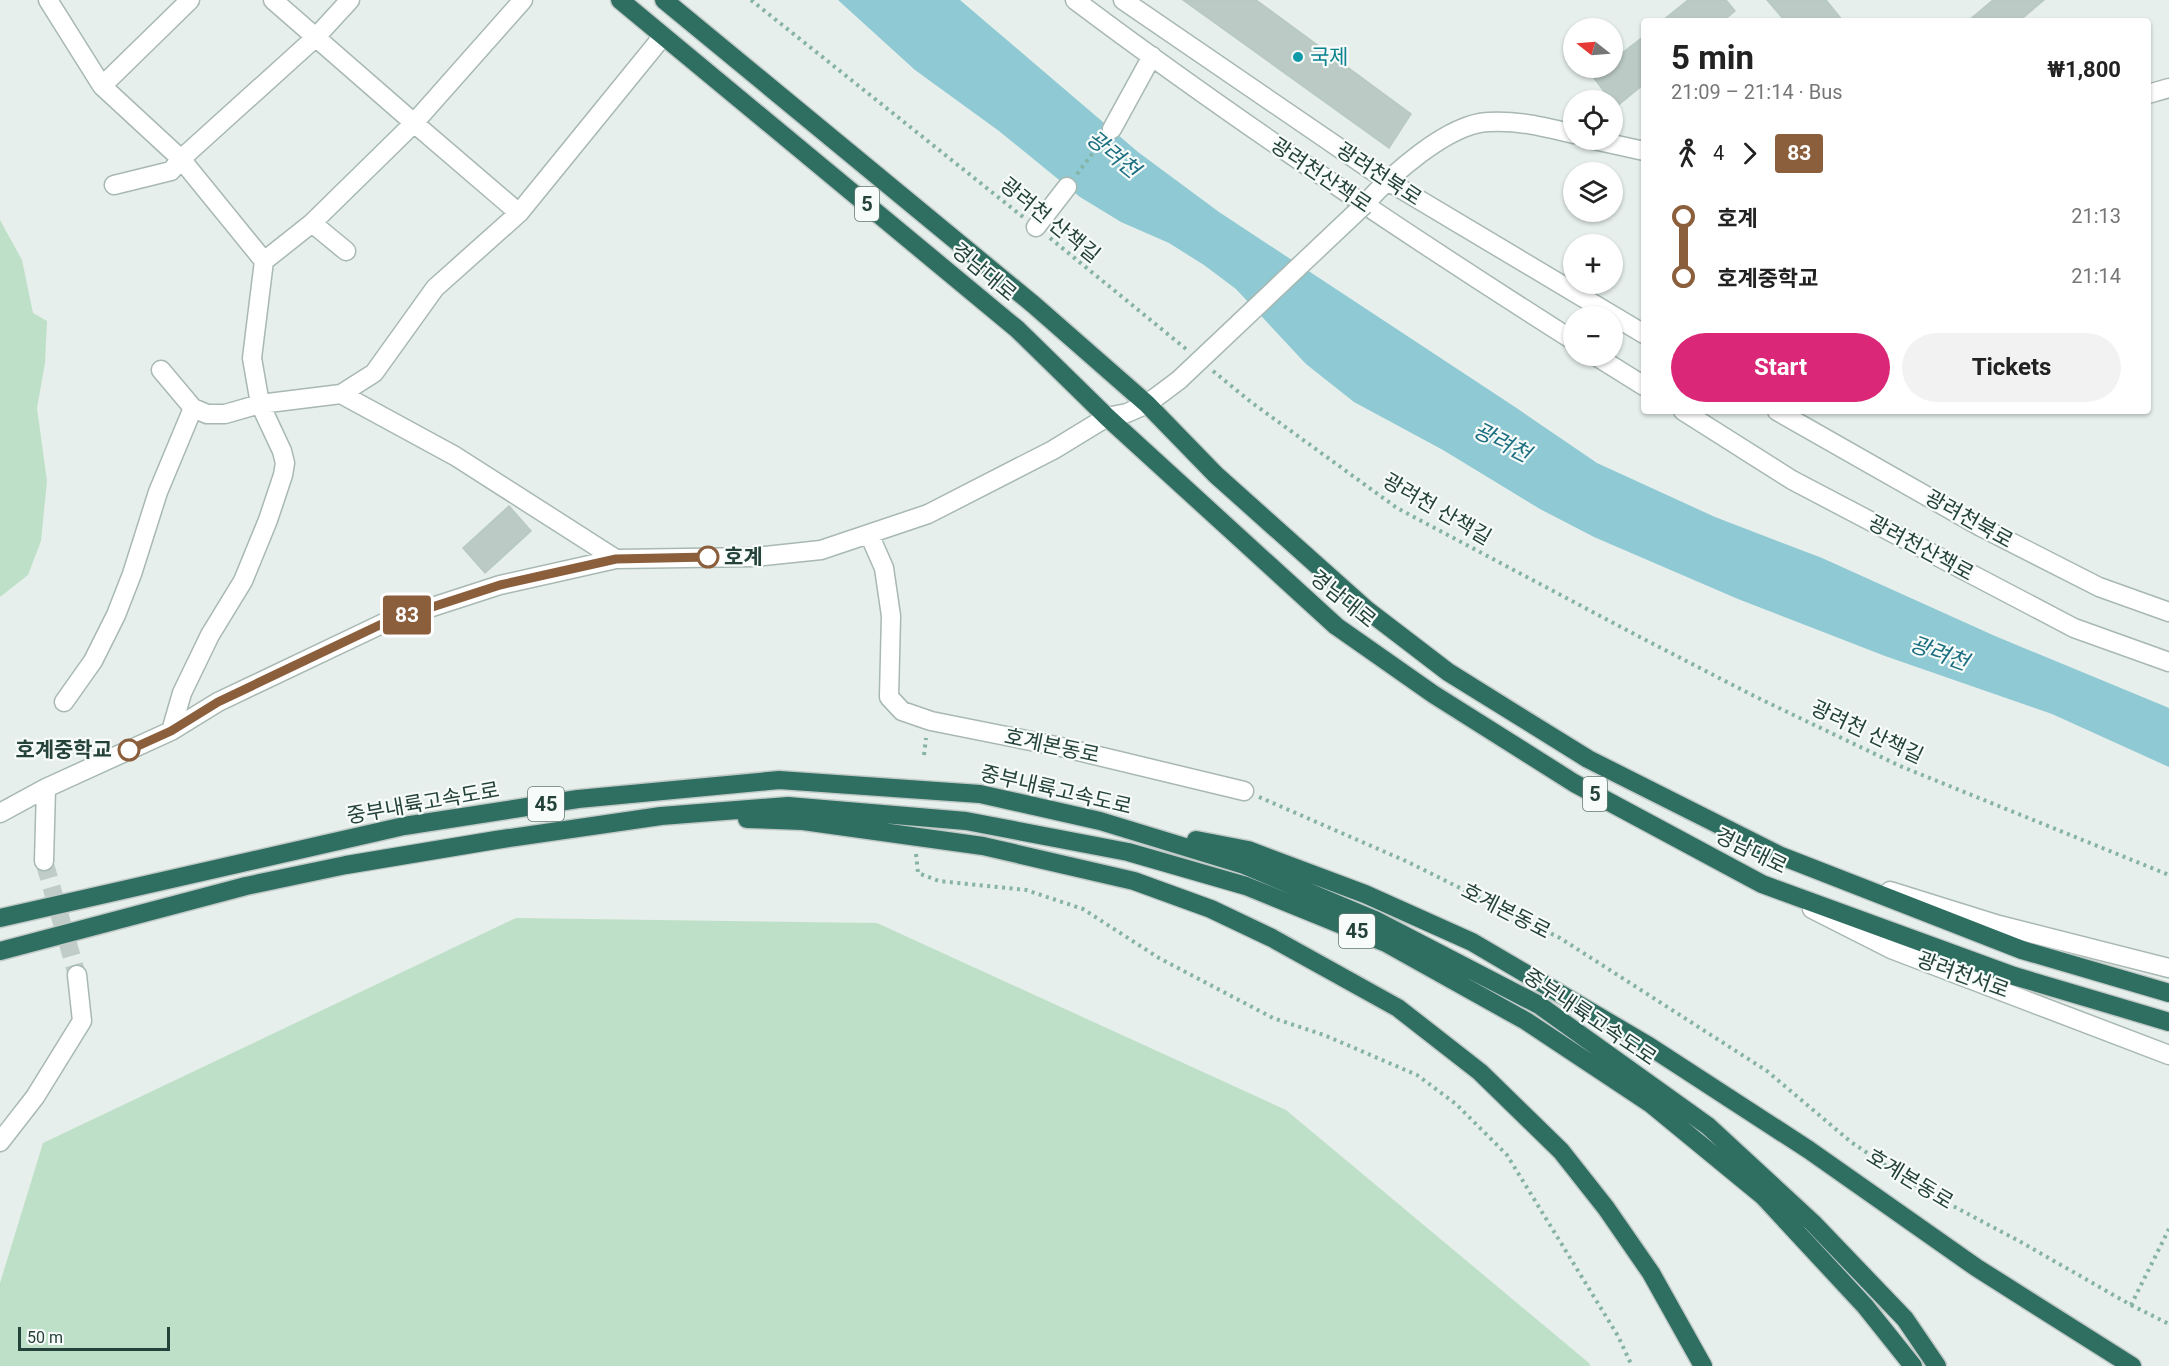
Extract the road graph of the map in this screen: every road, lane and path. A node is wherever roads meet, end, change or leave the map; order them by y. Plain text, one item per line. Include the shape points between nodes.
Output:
1 (48, 0) edge
2 (190, 0) edge
3 (273, 0) edge
4 (350, 0) edge
5 (523, 0) edge
6 (620, 0) edge
7 (664, 0) edge
8 (751, 0) edge
9 (1075, 0) edge
10 (1123, 0) edge
11 (663, 36) junction
12 (316, 37) junction
13 (1152, 56) junction
14 (102, 86) junction
15 (2169, 88) edge
16 (2151, 93) edge
17 (414, 123) junction
18 (1112, 129) joint
19 (1563, 131) edge
20 (1623, 146) edge
21 (1641, 150) edge
22 (182, 159) junction
23 (1386, 180) junction
24 (114, 184) dead end
25 (1067, 187) joint
26 (1364, 205) junction
27 (519, 213) junction
28 (312, 223) junction
29 (1036, 227) junction
30 (346, 251) dead end
31 (264, 261) junction
32 (1641, 332) edge
33 (1563, 334) edge
34 (1188, 351) dead end
35 (1206, 365) dead end
36 (1612, 366) edge
37 (161, 370) dead end
38 (1641, 384) edge
39 (341, 394) junction
40 (260, 404) junction
41 (1147, 404) junction
42 (193, 408) junction
43 (1688, 414) edge
44 (1782, 414) edge
45 (1107, 417) junction
46 (869, 534) junction
47 (616, 559) junction
48 (2169, 612) edge
49 (2169, 662) edge
50 (64, 702) dead end
51 (171, 731) junction
52 (46, 788) junction
53 (1244, 791) joint
54 (0, 813) edge
55 (661, 816) junction
56 (1100, 821) junction
57 (915, 850) dead end
58 (1781, 856) junction
59 (44, 861) tunnel mouth
60 (2169, 875) edge
61 (1762, 884) junction
62 (0, 918) edge
63 (0, 951) edge
64 (2169, 968) edge
65 (77, 975) tunnel mouth
66 (2169, 993) edge
67 (2169, 1022) edge
68 (2169, 1054) edge
69 (0, 1142) edge
70 (2169, 1229) edge
71 (2131, 1305) junction
72 (2169, 1324) edge
73 (1632, 1366) edge
74 (1703, 1366) edge
75 (1913, 1366) edge
76 (1937, 1366) edge
77 (2132, 1366) edge

1 - 14 street
2 - 14 street
3 - 12 street
4 - 12 street
5 - 17 street
6 - 11 highway, 경남대로 / 5
7 - 41 highway, 경남대로 / 5 via 1034,305
8 - 29 path, 광려천 산책길
9 - 13 street, 광려천산책로
10 - 23 street, 광려천북로
11 - 27 street
11 - 45 highway, 경남대로 / 5 via 1017,329
12 - 17 street
12 - 22 street
13 - 18 street
13 - 26 street, 광려천산책로
14 - 22 street
15 - 16 street
17 - 27 street
17 - 28 street
18 - 25 path
19 - 23 street via 1526,122 1485,122 1446,136
20 - 21 street
22 - 24 street via 171,171
22 - 31 street
23 - 26 street
23 - 32 street, 광려천북로
25 - 29 street
26 - 33 street, 광려천산책로
26 - 41 street, bridge via 1179,380
27 - 39 street via 435,288 374,374
28 - 30 street
28 - 31 street
29 - 34 path, 광려천 산책길
31 - 40 street via 252,358
35 - 60 path, 광려천 산책길 via 1397,508 1636,635 1900,766
36 - 38 street
37 - 42 street
39 - 40 street
39 - 47 street via 455,456
40 - 42 street via 225,414 207,414
40 - 51 street via 282,451 283,475 243,581 210,635 187,683
41 - 45 street
41 - 58 highway, 경남대로 / 5 via 1216,476 1358,602 1448,672 1588,759
42 - 50 street via 158,492 116,615 93,661
43 - 49 street, 광려천산책로 via 1792,480 2074,628
44 - 48 street, 광려천북로 via 1981,528 2099,587
45 - 46 street via 1053,450 928,514
45 - 61 highway, 경남대로 / 5 via 1336,626 1433,694 1574,783
46 - 47 street via 821,550 755,557
46 - 53 street, 호계본동로 via 884,568 891,616 889,697 902,711 931,721
47 - 51 street via 500,585 386,622 218,702
51 - 52 street
52 - 54 street
52 - 59 street
53 - 71 path, 호계본동로 via 1408,862 1560,938 1767,1071 1851,1142 1921,1189
55 - 63 highway, 중부내륙고속도로 / 45 via 313,872 157,908
55 - 74 highway via 803,821 983,846 1134,880 1272,938 1398,1008 1480,1072 1561,1151 1651,1274
55 - 75 highway, 중부내륙고속도로 / 45 via 788,806 966,821 1161,861 1246,886 1386,943 1526,1021 1651,1104 1763,1196 1865,1306
56 - 62 highway, 중부내륙고속도로 / 45 via 980,794 779,780 755,782 578,799 404,826
56 - 76 highway, 중부내륙고속도로 / 45 via 1244,865 1375,920 1539,1005 1708,1126 1814,1222 1905,1319
56 - 77 highway via 1248,850 1365,894 1472,942 1649,1046 1809,1150 1977,1268
57 - 73 path via 918,873 939,881 1026,890 1083,909 1159,958 1273,1018 1417,1075 1456,1104 1507,1155 1618,1336
58 - 64 street via 1999,925
58 - 66 highway, 경남대로 / 5 via 2022,950
61 - 67 highway, 경남대로 / 5 via 2014,976
61 - 68 street, 광려천서로 via 1891,949
65 - 69 street via 82,1020 35,1097
70 - 71 path
71 - 72 path, 호계본동로

